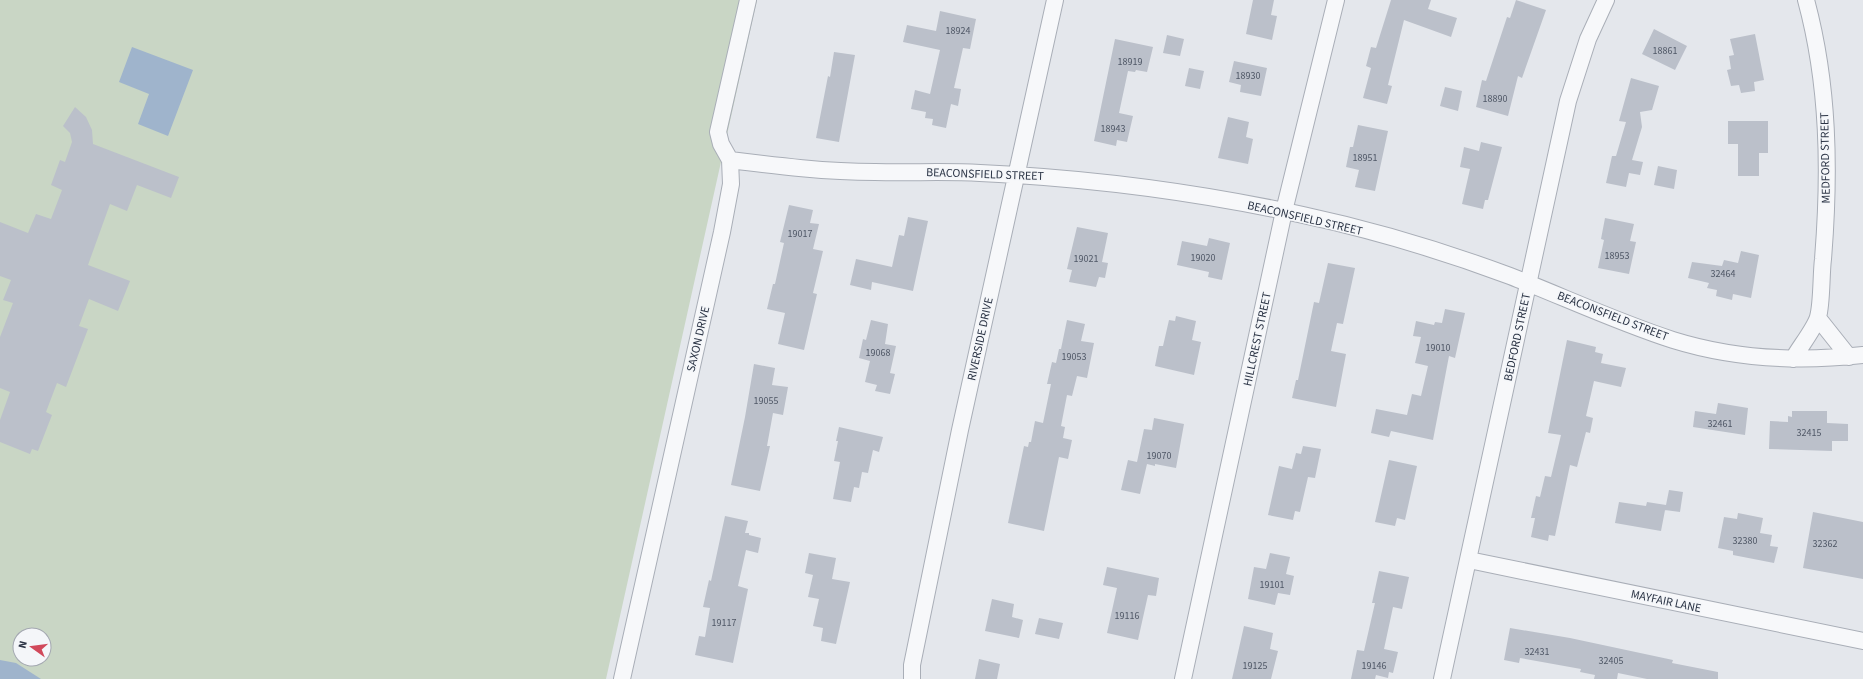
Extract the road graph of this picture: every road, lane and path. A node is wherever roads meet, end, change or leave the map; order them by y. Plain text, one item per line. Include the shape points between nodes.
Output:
1 (748, 0) edge
2 (1054, 0) edge
3 (1336, 0) edge
4 (1606, 0) edge
5 (1806, 0) edge
6 (730, 160) junction
7 (1017, 175) junction
8 (1284, 211) junction
9 (1528, 283) junction
10 (1818, 318) junction
11 (1856, 356) edge
12 (1793, 359) junction
13 (1469, 560) junction
14 (1863, 641) edge
15 (622, 679) edge
16 (912, 679) edge
17 (1184, 679) edge
18 (1442, 679) edge

1 - 6 street, SAXON DRIVE via 718,132
2 - 7 street, RIVERSIDE DRIVE
3 - 8 street, HILLCREST STREET
4 - 9 street, BEDFORD STREET via 1588,39 1568,101
5 - 10 street, MEDFORD STREET via 1817,46 1827,137 1827,200
6 - 7 street, BEACONSFIELD STREET via 826,170
6 - 15 street, SAXON DRIVE via 731,184 722,232
7 - 8 street, BEACONSFIELD STREET via 1128,185
7 - 16 street, RIVERSIDE DRIVE via 960,430 912,665
8 - 9 street, BEACONSFIELD STREET via 1406,242
8 - 17 street, HILLCREST STREET
9 - 12 street, BEACONSFIELD STREET via 1675,340 1742,354
9 - 13 street, BEDFORD STREET
10 - 11 street
10 - 12 street, MEDFORD STREET
11 - 12 street, BEACONSFIELD STREET
13 - 14 street, MAYFAIR LANE
13 - 18 street, BEDFORD STREET

